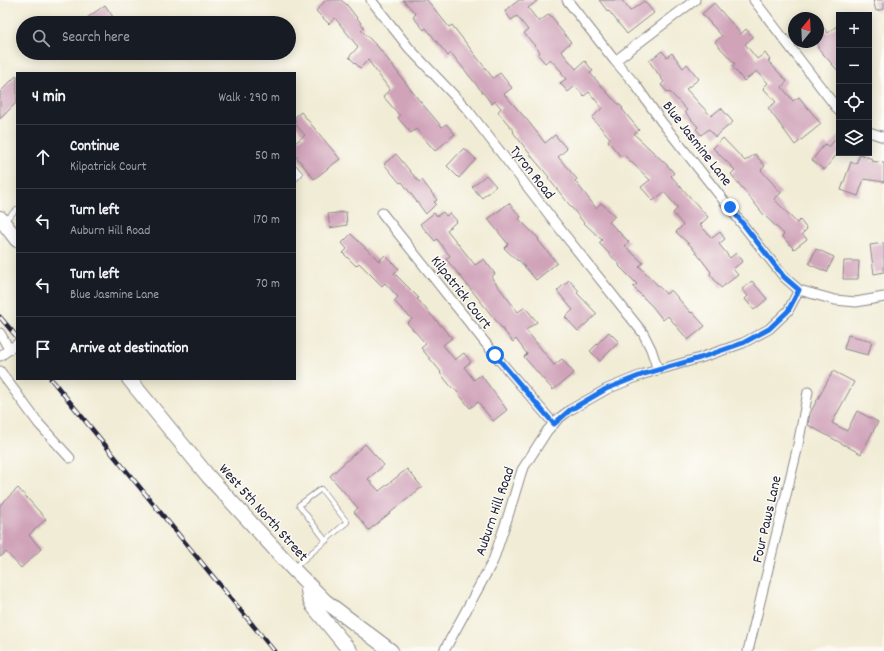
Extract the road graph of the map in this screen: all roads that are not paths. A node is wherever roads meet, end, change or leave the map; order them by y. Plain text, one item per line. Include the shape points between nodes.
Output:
1 (371, 0) edge
2 (567, 0) edge
3 (696, 0) edge
4 (754, 0) edge
5 (615, 62) junction
6 (836, 107) edge
7 (872, 133) edge
8 (884, 137) edge
9 (296, 169) edge
10 (296, 178) edge
11 (16, 210) edge
12 (382, 213) dead end
13 (1, 220) edge
14 (16, 239) edge
15 (799, 290) junction
16 (884, 297) edge
17 (0, 333) edge
18 (13, 346) edge
19 (0, 356) edge
20 (658, 370) junction
21 (0, 371) edge
22 (130, 380) edge
23 (808, 392) dead end
24 (554, 424) junction
25 (70, 458) dead end
26 (326, 541) junction
27 (293, 570) junction
28 (307, 583) junction
29 (350, 651) edge
30 (391, 651) edge
31 (444, 651) edge
32 (748, 651) edge

1 - 20 street, Tyron Road via 409,48 467,109 643,333
2 - 5 street, Blue Jasmine Lane
3 - 5 street
4 - 6 street
5 - 15 street, Blue Jasmine Lane via 635,84 661,121 784,277
7 - 8 street
9 - 10 lane via 300,174
11 - 13 lane
12 - 24 street, Kilpatrick Court via 495,355
13 - 14 main road
15 - 16 street, Blue Jasmine Lane via 835,300 856,302
15 - 20 street, Auburn Hill Road via 788,311 769,329 736,346
17 - 18 street
18 - 19 street
20 - 24 street, Auburn Hill Road via 606,389 570,410
21 - 25 street via 39,424
22 - 27 main road, West 5th North Street via 208,476
23 - 32 street, Four Paws Lane via 797,450
24 - 31 street, Auburn Hill Road via 522,470 493,561
26 - 26 lane via 347,522 321,489 299,505
26 - 27 lane
27 - 28 main road, West 5th North Street
28 - 29 main road via 313,606
28 - 30 main road, West 5th North Street via 325,601

